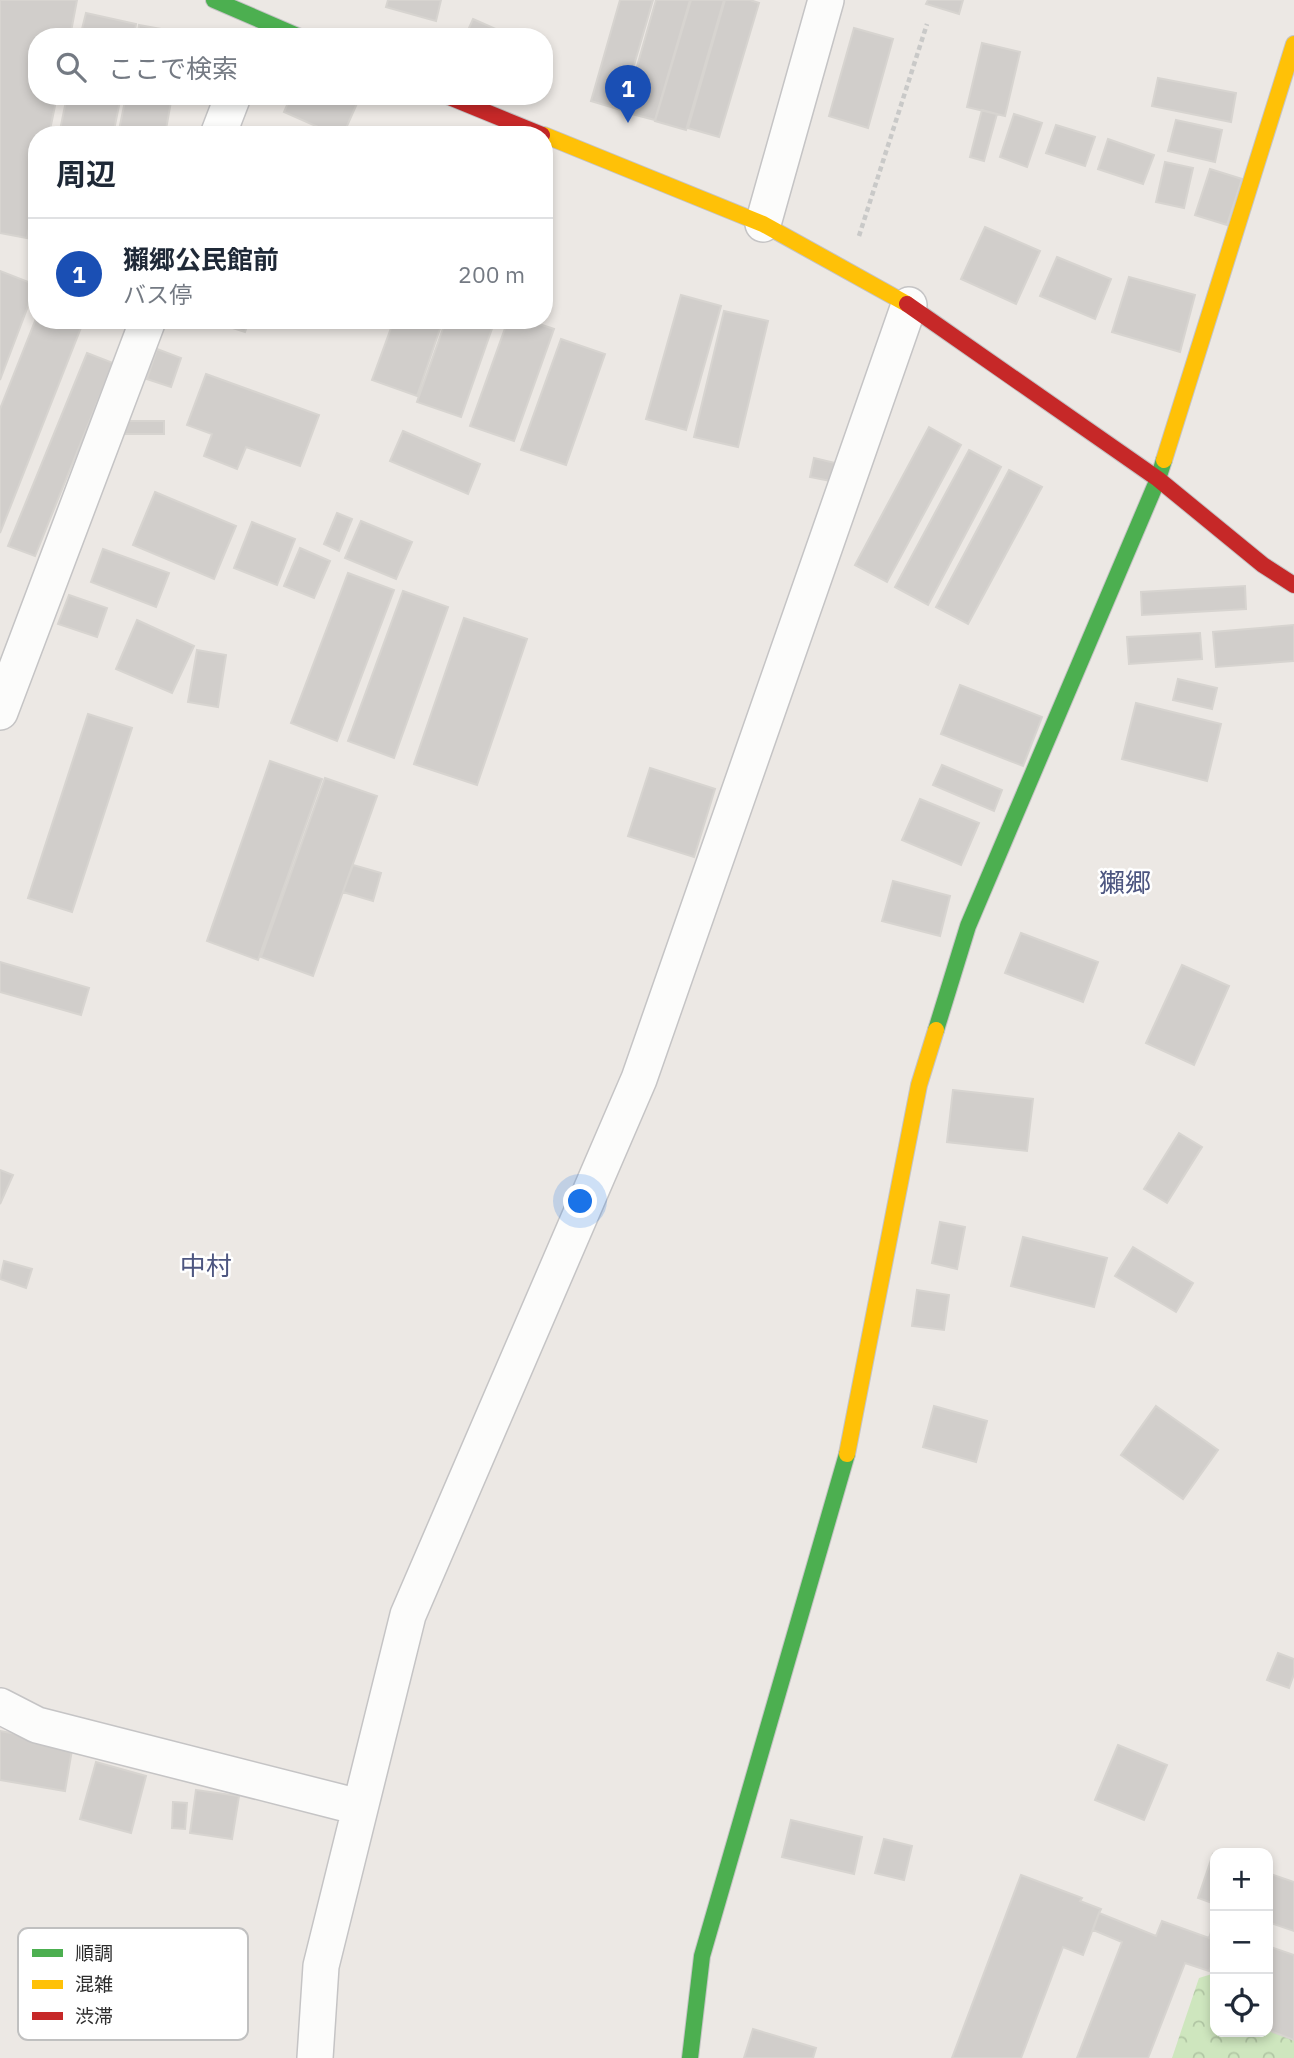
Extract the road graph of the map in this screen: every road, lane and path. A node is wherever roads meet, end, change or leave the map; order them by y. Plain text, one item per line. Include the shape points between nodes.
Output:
1 (214, 0) edge
2 (826, 0) edge
3 (927, 24) dead end
4 (256, 28) edge
5 (1294, 44) edge
6 (1287, 88) edge
7 (230, 105) edge
8 (469, 105) edge
9 (221, 126) edge
10 (521, 126) edge
11 (553, 139) edge
12 (763, 224) junction
13 (848, 270) junction
14 (909, 305) junction
15 (145, 329) edge
16 (1158, 479) junction
17 (1294, 585) edge
18 (0, 712) edge
19 (0, 1706) edge
20 (359, 1807) junction
21 (315, 2058) edge
22 (690, 2058) edge

1 - 4 street
2 - 12 street
3 - 13 path
5 - 6 street
6 - 16 street
7 - 9 street
8 - 10 street
11 - 12 street
12 - 13 street
13 - 14 street
14 - 16 street
14 - 20 street via 639,1079 408,1615
15 - 18 street
16 - 17 street
16 - 22 street via 968,926 919,1084 848,1450 702,1956
19 - 20 street via 37,1725
20 - 21 street via 321,1966

